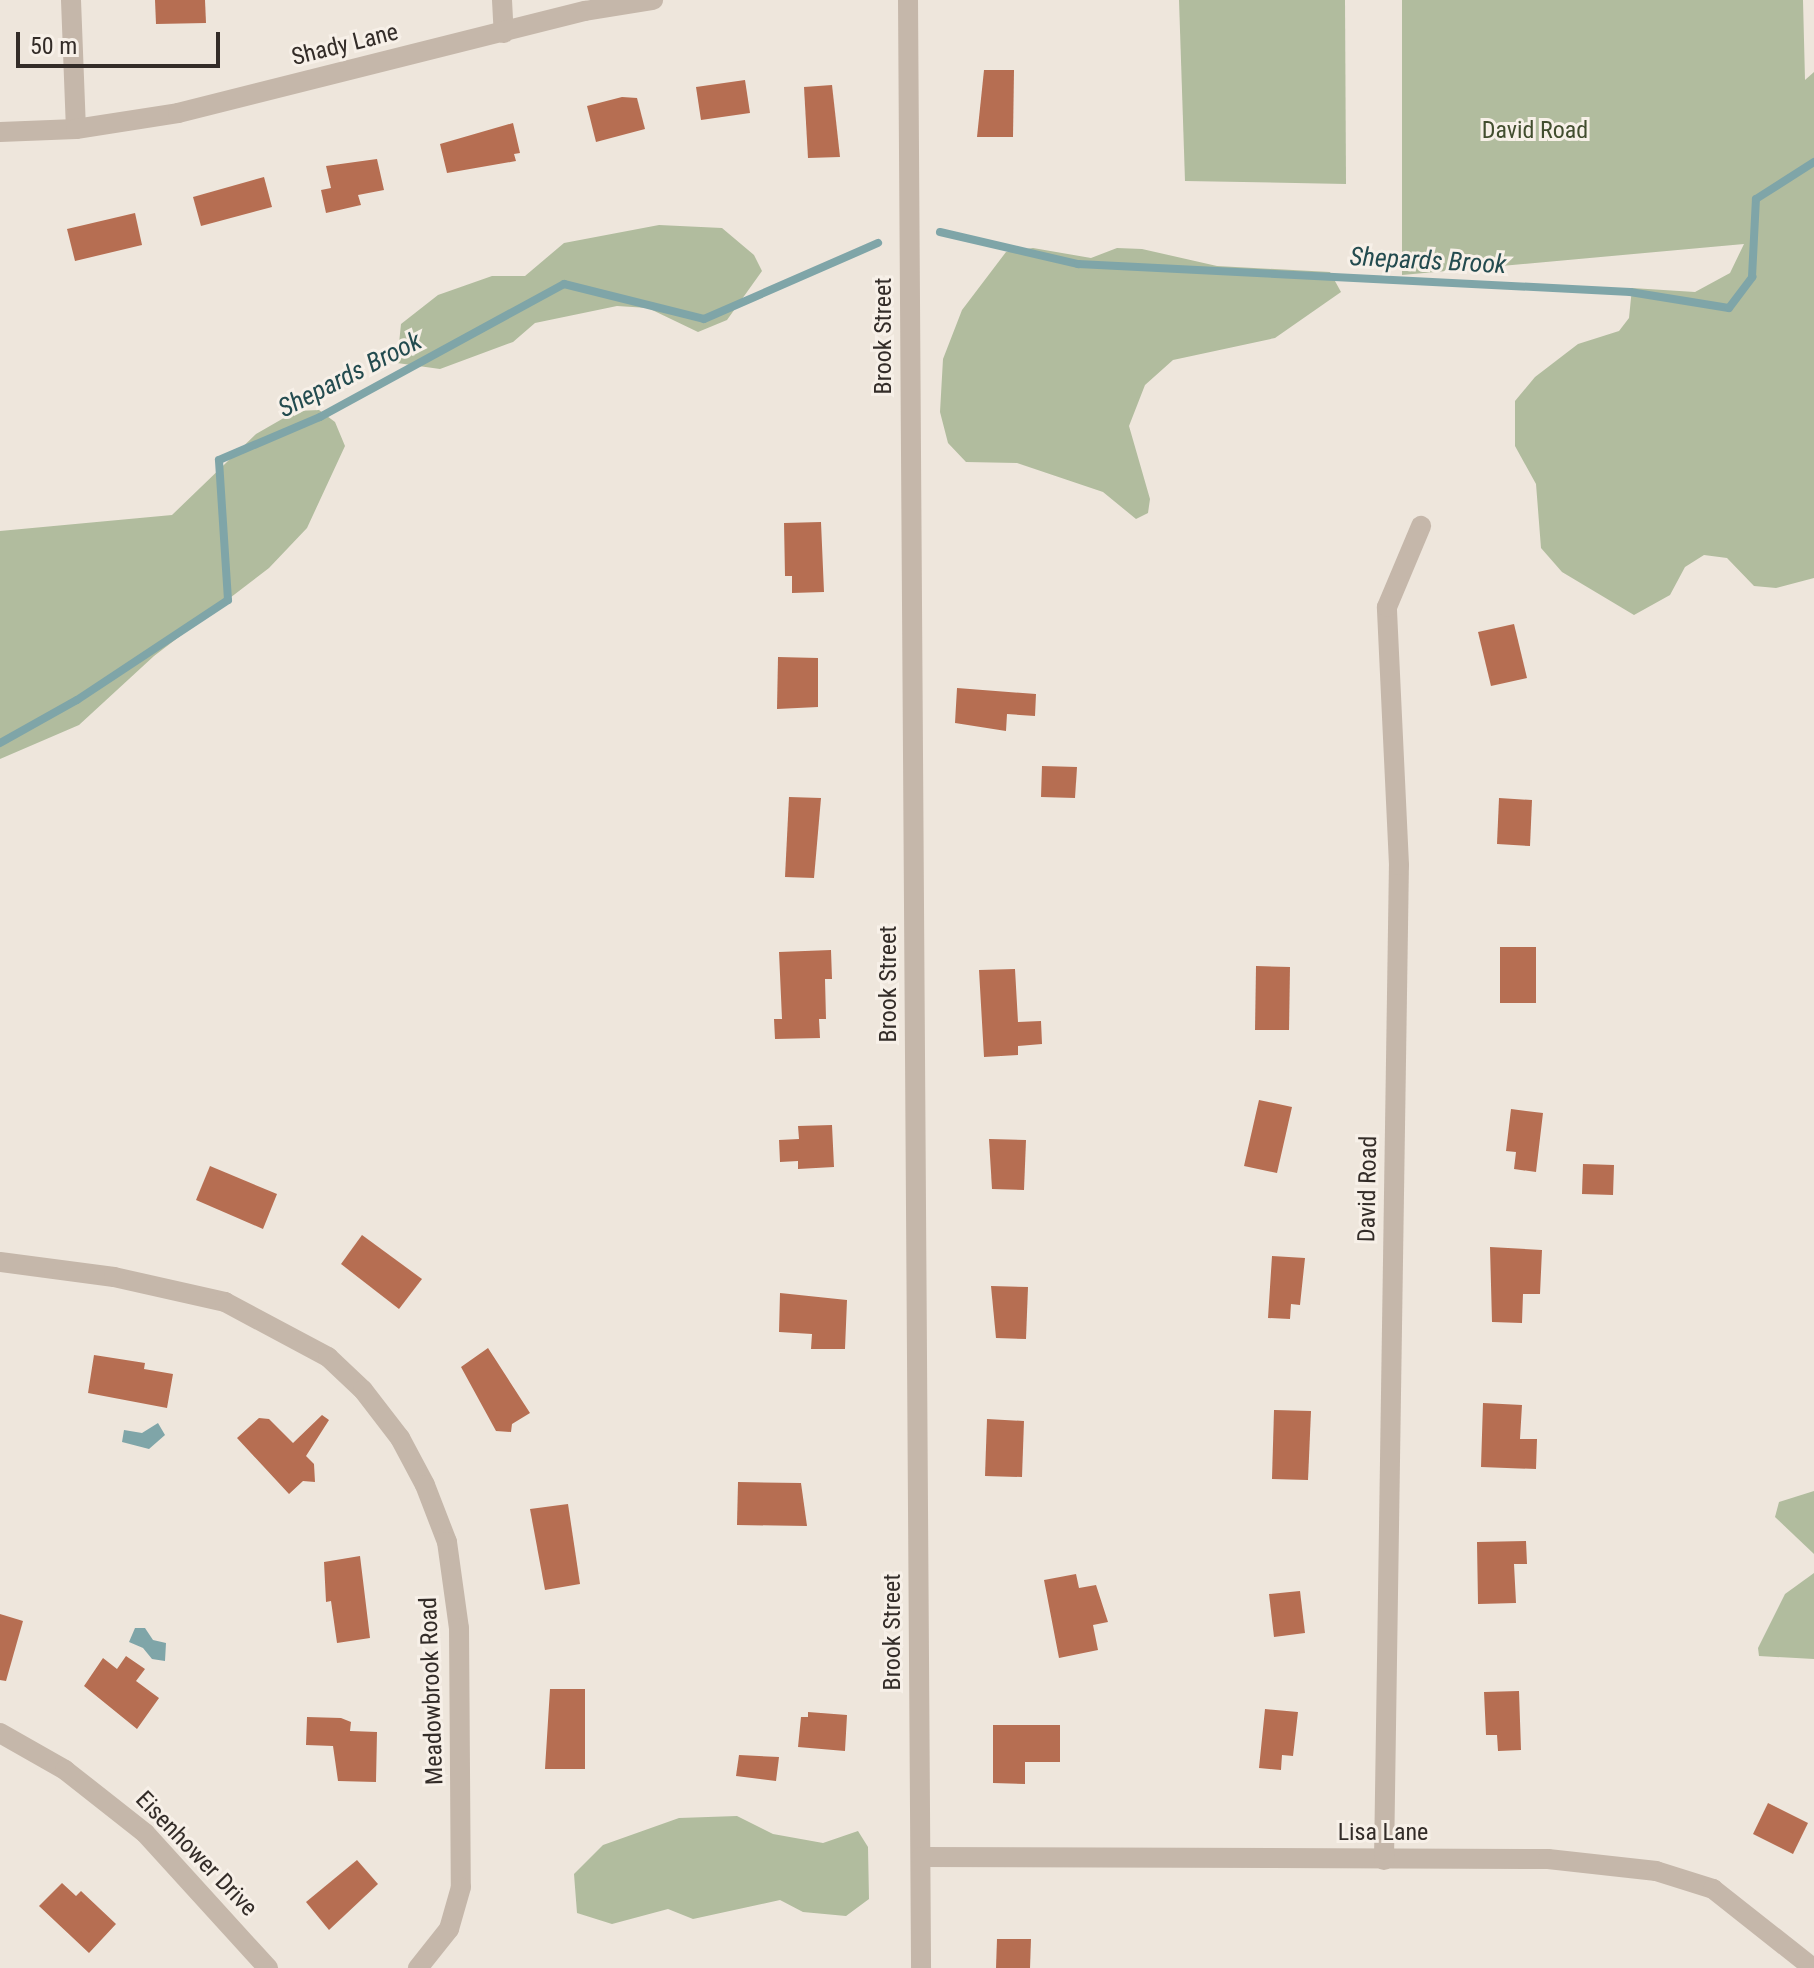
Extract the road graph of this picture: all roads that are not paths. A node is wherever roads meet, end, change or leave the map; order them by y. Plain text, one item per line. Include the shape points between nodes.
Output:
1 (71, 0) edge
2 (502, 0) edge
3 (653, 0) edge
4 (908, 0) edge
5 (504, 33) junction
6 (76, 129) junction
7 (0, 132) edge
8 (1421, 526) dead end
9 (0, 1262) edge
10 (0, 1733) edge
11 (921, 1857) junction
12 (1384, 1860) junction
13 (268, 1968) edge
14 (418, 1968) edge
15 (921, 1968) edge
16 (1813, 1968) edge

1 - 6 street
2 - 5 street
3 - 5 street, Shady Lane
4 - 11 street, Brook Street
5 - 6 street, Shady Lane via 178,113
6 - 7 street, Shady Lane
8 - 12 street, David Road via 1387,607 1399,865
9 - 14 street, Meadowbrook Road via 165,1286 225,1302 316,1348 363,1390 411,1457 447,1542 459,1628 457,1910
10 - 13 street, Eisenhower Drive via 65,1770 145,1833
11 - 12 street, Lisa Lane
11 - 15 street, Brook Street
12 - 16 street, Lisa Lane via 1548,1859 1672,1874 1713,1889

